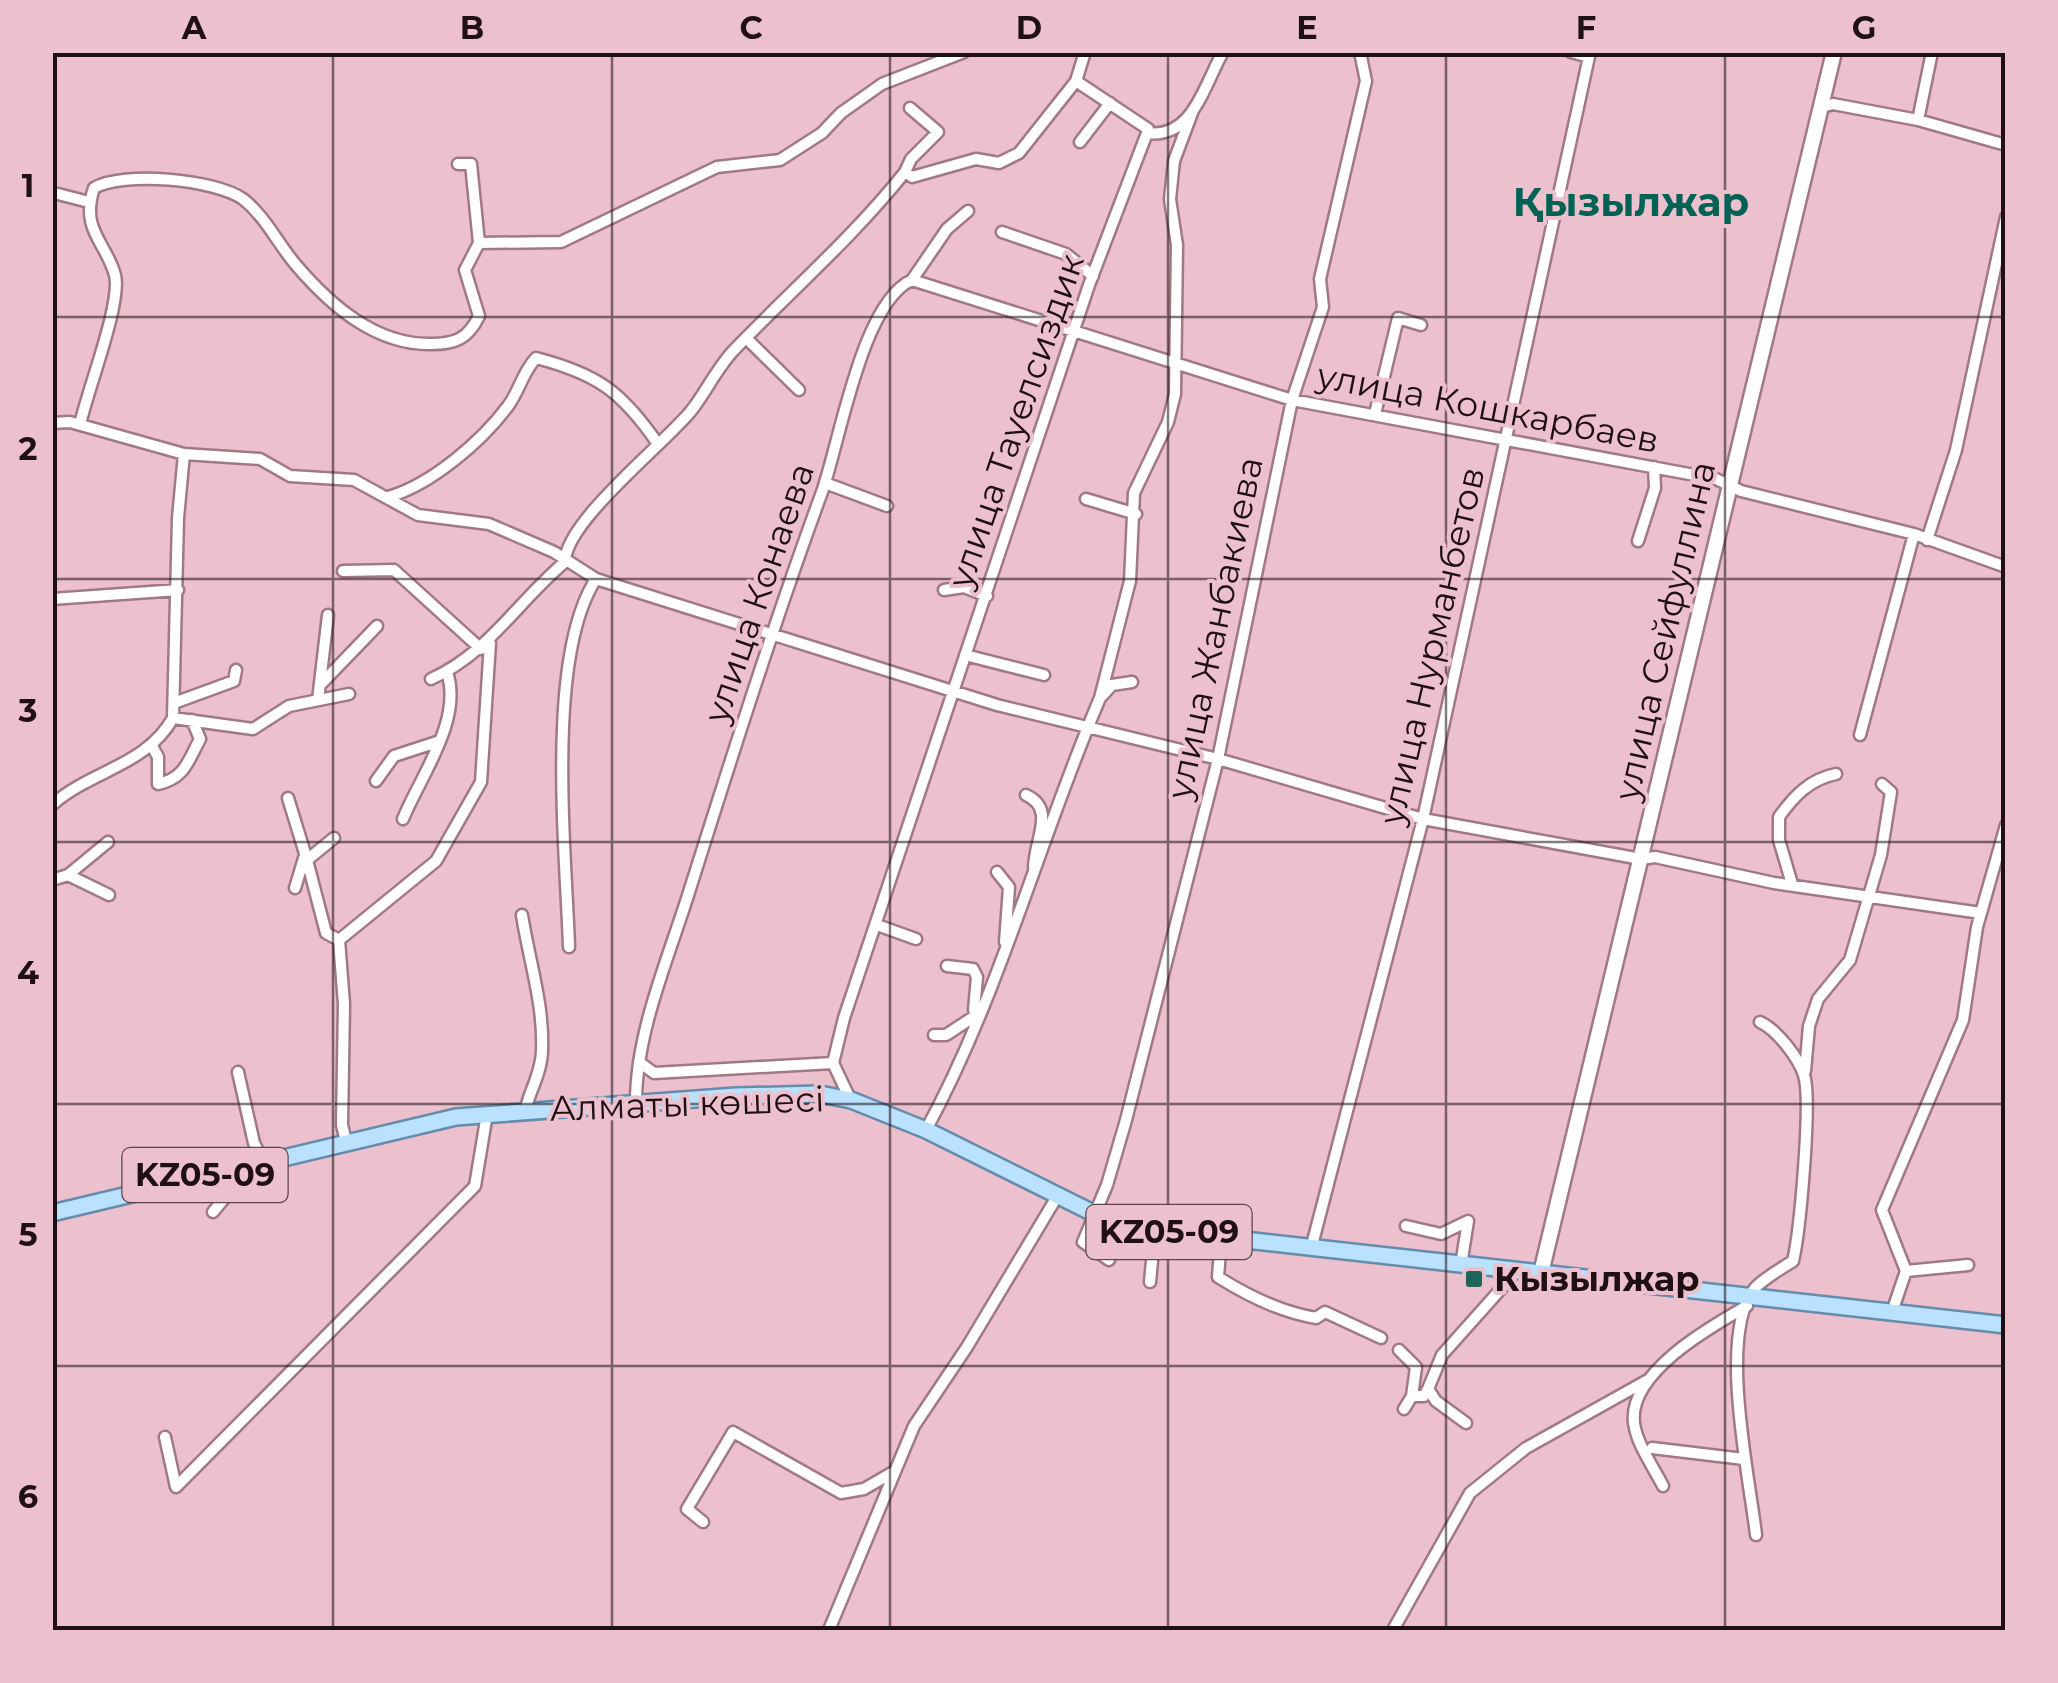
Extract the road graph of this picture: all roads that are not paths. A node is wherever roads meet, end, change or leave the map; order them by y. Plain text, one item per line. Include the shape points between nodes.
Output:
1 (964, 52) edge
2 (1085, 52) edge
3 (1223, 52) edge
4 (1360, 52) edge
5 (1572, 52) edge
6 (1834, 52) edge
7 (1932, 52) edge
8 (1590, 55) edge
9 (1076, 80) junction
10 (1110, 103) junction
11 (1822, 107) junction
12 (910, 108) dead end
13 (1192, 113) junction
14 (1918, 120) junction
15 (1147, 133) junction
16 (1163, 135) junction
17 (1080, 142) dead end
18 (2006, 145) edge
19 (1176, 155) junction
20 (458, 164) dead end
21 (905, 172) junction
22 (58, 194) dead end
23 (90, 202) junction
24 (968, 211) dead end
25 (2006, 217) edge
26 (1002, 232) dead end
27 (479, 244) junction
28 (1093, 276) junction
29 (912, 280) junction
30 (1421, 325) dead end
31 (1076, 332) junction
32 (747, 339) junction
33 (1177, 362) junction
34 (799, 390) dead end
35 (1292, 400) junction
36 (1375, 414) junction
37 (52, 423) edge
38 (80, 425) junction
39 (1509, 438) junction
40 (658, 444) junction
41 (184, 454) junction
42 (1654, 467) junction
43 (825, 483) junction
44 (1730, 484) junction
45 (388, 497) junction
46 (1086, 499) dead end
47 (887, 506) dead end
48 (1136, 514) junction
49 (1914, 534) junction
50 (1927, 540) junction
51 (1638, 541) dead end
52 (565, 562) junction
53 (2006, 566) edge
54 (343, 571) dead end
55 (596, 579) junction
56 (178, 590) junction
57 (944, 590) dead end
58 (987, 596) junction
59 (52, 599) edge
60 (328, 615) dead end
61 (377, 626) dead end
62 (774, 634) junction
63 (486, 646) junction
64 (964, 655) junction
65 (236, 670) dead end
66 (447, 672) junction
67 (1044, 675) dead end
68 (432, 679) dead end
69 (1132, 682) dead end
70 (321, 684) junction
71 (951, 691) junction
72 (349, 694) dead end
73 (1100, 698) junction
74 (318, 700) junction
75 (174, 703) junction
76 (173, 718) junction
77 (192, 720) junction
78 (1088, 727) junction
79 (1860, 735) dead end
80 (438, 742) junction
81 (152, 746) junction
82 (1218, 760) junction
83 (1836, 774) dead end
84 (376, 781) dead end
85 (1882, 784) dead end
86 (1026, 795) dead end
87 (288, 798) dead end
88 (52, 805) edge
89 (402, 819) dead end
90 (1423, 819) junction
91 (2006, 824) edge
92 (334, 838) dead end
93 (108, 842) dead end
94 (307, 857) junction
95 (1642, 859) junction
96 (997, 872) dead end
97 (68, 876) junction
98 (1034, 878) junction
99 (52, 880) edge
100 (1792, 884) junction
101 (295, 888) dead end
102 (1870, 894) junction
103 (109, 895) dead end
104 (1981, 912) junction
105 (522, 915) dead end
106 (877, 925) junction
107 (916, 939) dead end
108 (339, 940) junction
109 (569, 946) dead end
110 (1001, 958) junction
111 (947, 966) dead end
112 (978, 1014) junction
113 (1760, 1022) dead end
114 (934, 1035) dead end
115 (639, 1062) junction
116 (833, 1063) junction
117 (238, 1072) dead end
118 (1805, 1078) junction
119 (851, 1100) junction
120 (636, 1102) junction
121 (526, 1110) junction
122 (487, 1114) junction
123 (926, 1130) junction
124 (352, 1140) junction
125 (258, 1163) junction
126 (1058, 1196) junction
127 (214, 1212) dead end
128 (52, 1213) edge
129 (1095, 1214) junction
130 (1552, 1223) junction
131 (1406, 1226) dead end
132 (1155, 1229) junction
133 (1221, 1238) junction
134 (1311, 1249) junction
135 (1109, 1260) dead end
136 (1968, 1264) dead end
137 (1462, 1265) junction
138 (1517, 1271) junction
139 (1906, 1271) junction
140 (1542, 1273) junction
141 (1564, 1275) junction
142 (1150, 1282) dead end
143 (1749, 1301) junction
144 (1892, 1312) junction
145 (2006, 1325) edge
146 (1381, 1338) dead end
147 (1399, 1350) dead end
148 (1646, 1381) junction
149 (1428, 1389) junction
150 (1412, 1396) junction
151 (1404, 1409) dead end
152 (1466, 1423) dead end
153 (165, 1437) dead end
154 (1652, 1448) dead end
155 (1744, 1459) junction
156 (896, 1470) junction
157 (1663, 1486) dead end
158 (703, 1522) dead end
159 (1756, 1535) dead end
160 (829, 1630) edge
161 (1392, 1630) edge

1 - 27 street via 882,84 780,160 716,167 561,242
2 - 9 street
3 - 13 street
4 - 35 street, улица Жанбакиева via 1366,81 1360,119 1320,279 1322,307
5 - 8 street
6 - 11 street, улица Сейфуллина
7 - 14 street
8 - 39 street, улица Нурманбетов
9 - 10 street
9 - 21 street via 1019,152 931,175
10 - 15 street
10 - 17 street
11 - 14 street
11 - 44 street, улица Сейфуллина
12 - 21 street via 938,132
13 - 16 street
13 - 19 street
14 - 18 street
15 - 16 street
15 - 28 street, улица Тауелсиздик
16 - 19 street
19 - 33 street via 1170,198
20 - 27 street via 471,164
21 - 32 street
22 - 23 street
23 - 27 street via 94,188 107,180 154,179 239,196 339,307 394,342 447,344 473,330 477,299 465,270
23 - 38 street via 100,250 115,275 114,301
24 - 29 street, улица Конаева via 947,228
25 - 50 street via 1956,450
26 - 28 street via 1066,254
28 - 31 street, улица Тауелсиздик
29 - 31 street
29 - 43 street, улица Конаева via 886,303 865,348
30 - 36 street via 1398,318
31 - 33 street, улица Кошкарбаев
31 - 58 street, улица Тауелсиздик
32 - 34 street
32 - 40 street
33 - 35 street, улица Кошкарбаев
33 - 48 street via 1168,422 1134,493
35 - 36 street, улица Кошкарбаев
35 - 82 street, улица Жанбакиева
36 - 39 street, улица Кошкарбаев
37 - 38 street
38 - 41 street
39 - 42 street, улица Кошкарбаев
39 - 90 street, улица Нурманбетов
40 - 45 street via 626,402 591,375 536,358 496,420 415,487
40 - 52 street via 575,536
41 - 45 street via 260,459 290,476 354,480
41 - 56 street
42 - 44 street, улица Кошкарбаев
42 - 51 street via 1655,488
43 - 47 street
43 - 62 street, улица Конаева
44 - 49 street, улица Кошкарбаев via 1740,492
44 - 95 street, улица Сейфуллина
45 - 52 street via 418,515 490,524
46 - 48 street
48 - 73 street via 1124,614
49 - 50 street, улица Кошкарбаев
49 - 79 street
50 - 53 street, улица Кошкарбаев
52 - 55 street
52 - 63 street
54 - 63 street via 394,570
55 - 62 street
55 - 109 street via 587,592 564,692
56 - 59 street
56 - 75 street
57 - 58 street via 964,587
58 - 64 street, улица Тауелсиздик
60 - 70 street
61 - 70 street
62 - 71 street
62 - 115 street, улица Конаева
63 - 66 street
63 - 108 street via 481,782 436,861
64 - 67 street
64 - 71 street, улица Тауелсиздик
65 - 75 street via 234,681
66 - 68 street
66 - 80 street via 454,692
69 - 73 street via 1112,686
70 - 74 street
71 - 78 street
71 - 106 street, улица Тауелсиздик
72 - 74 street
73 - 78 street
74 - 77 street via 271,714 253,729
75 - 76 street
76 - 77 street
76 - 81 street
77 - 81 street via 200,739 185,771 170,781 158,784
78 - 82 street
78 - 98 street
80 - 84 street via 394,756
80 - 89 street
81 - 88 street
82 - 90 street
82 - 129 street, улица Жанбакиева via 1126,1120
83 - 100 street via 1804,789 1779,817
85 - 102 street via 1890,792
86 - 98 street via 1044,811
87 - 94 street
90 - 95 street
90 - 134 street, улица Нурманбетов
91 - 104 street
92 - 94 street
93 - 97 street
94 - 101 street
94 - 108 street via 326,933
95 - 100 street via 1655,856
95 - 130 street, улица Сейфуллина
96 - 110 street via 1009,887
97 - 99 street
97 - 103 street
98 - 110 street
100 - 102 street
102 - 104 street via 1923,908
102 - 118 street via 1850,960 1818,1000
104 - 139 street via 1962,1020 1882,1210
105 - 121 street via 542,1052
106 - 107 street
106 - 116 street, улица Тауелсиздик
108 - 124 street via 342,1126
110 - 112 street
111 - 112 street via 973,970
112 - 114 street via 946,1035
112 - 123 street via 969,1048
113 - 118 street via 1791,1051
115 - 116 street via 654,1073
115 - 120 street, улица Конаева
116 - 119 street
117 - 125 street
118 - 143 street via 1802,1219 1793,1261
119 - 120 main road, Алматы көшесі / KZ05-09 via 776,1094
119 - 123 main road, Алматы көшесі / KZ05-09
120 - 121 main road, Алматы көшесі / KZ05-09
121 - 122 main road, Алматы көшесі / KZ05-09
122 - 124 main road, Алматы көшесі / KZ05-09
122 - 153 street via 475,1186 176,1487
123 - 126 main road, Алматы көшесі / KZ05-09
124 - 125 main road, KZ05-09
125 - 127 street
125 - 128 main road, KZ05-09
126 - 129 main road, Алматы көшесі / KZ05-09
126 - 156 street via 914,1426
129 - 132 main road, Алматы көшесі / KZ05-09
129 - 135 street via 1083,1242
130 - 140 street, улица Сейфуллина
130 - 141 street, улица Сейфуллина via 1550,1256
131 - 137 street via 1442,1234 1468,1221
132 - 133 main road, Алматы көшесі / KZ05-09
132 - 142 street
133 - 134 main road, Алматы көшесі / KZ05-09
133 - 146 street via 1218,1277 1296,1315 1316,1318 1325,1312
134 - 137 main road, Алматы көшесі / KZ05-09
136 - 139 street
137 - 138 main road, Алматы көшесі / KZ05-09
138 - 140 main road, Алматы көшесі / KZ05-09
138 - 149 street via 1442,1355
139 - 144 street
140 - 141 main road, Алматы көшесі / KZ05-09
141 - 143 main road, Алматы көшесі / KZ05-09
143 - 144 main road, Алматы көшесі / KZ05-09
143 - 148 street
143 - 155 street via 1736,1384
144 - 145 main road, Алматы көшесі / KZ05-09
147 - 150 street via 1416,1367
148 - 157 street via 1634,1403 1634,1422
148 - 161 street via 1526,1448 1470,1492
149 - 150 street
149 - 152 street
150 - 151 street
154 - 155 street
155 - 159 street
156 - 158 street via 864,1489 841,1493 733,1432 688,1509
156 - 160 street

